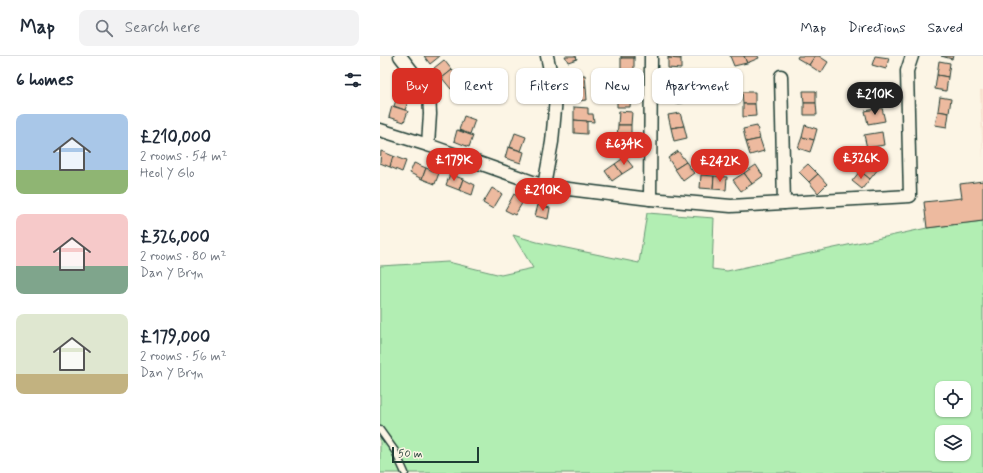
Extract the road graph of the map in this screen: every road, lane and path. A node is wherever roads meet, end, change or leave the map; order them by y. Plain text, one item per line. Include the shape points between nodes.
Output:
1 (400, 56) edge
2 (547, 56) edge
3 (651, 56) edge
4 (912, 56) edge
5 (781, 76) dead end
6 (380, 130) edge
7 (428, 144) junction
8 (544, 186) junction
9 (650, 199) junction
10 (784, 203) junction
11 (380, 430) edge
12 (405, 473) edge

1 - 7 street via 429,93
2 - 8 street via 556,98
3 - 9 street
4 - 10 street via 907,71 910,196
5 - 10 street
6 - 7 street
7 - 8 street
8 - 9 street
9 - 10 street via 731,206
11 - 12 lane via 395,451

